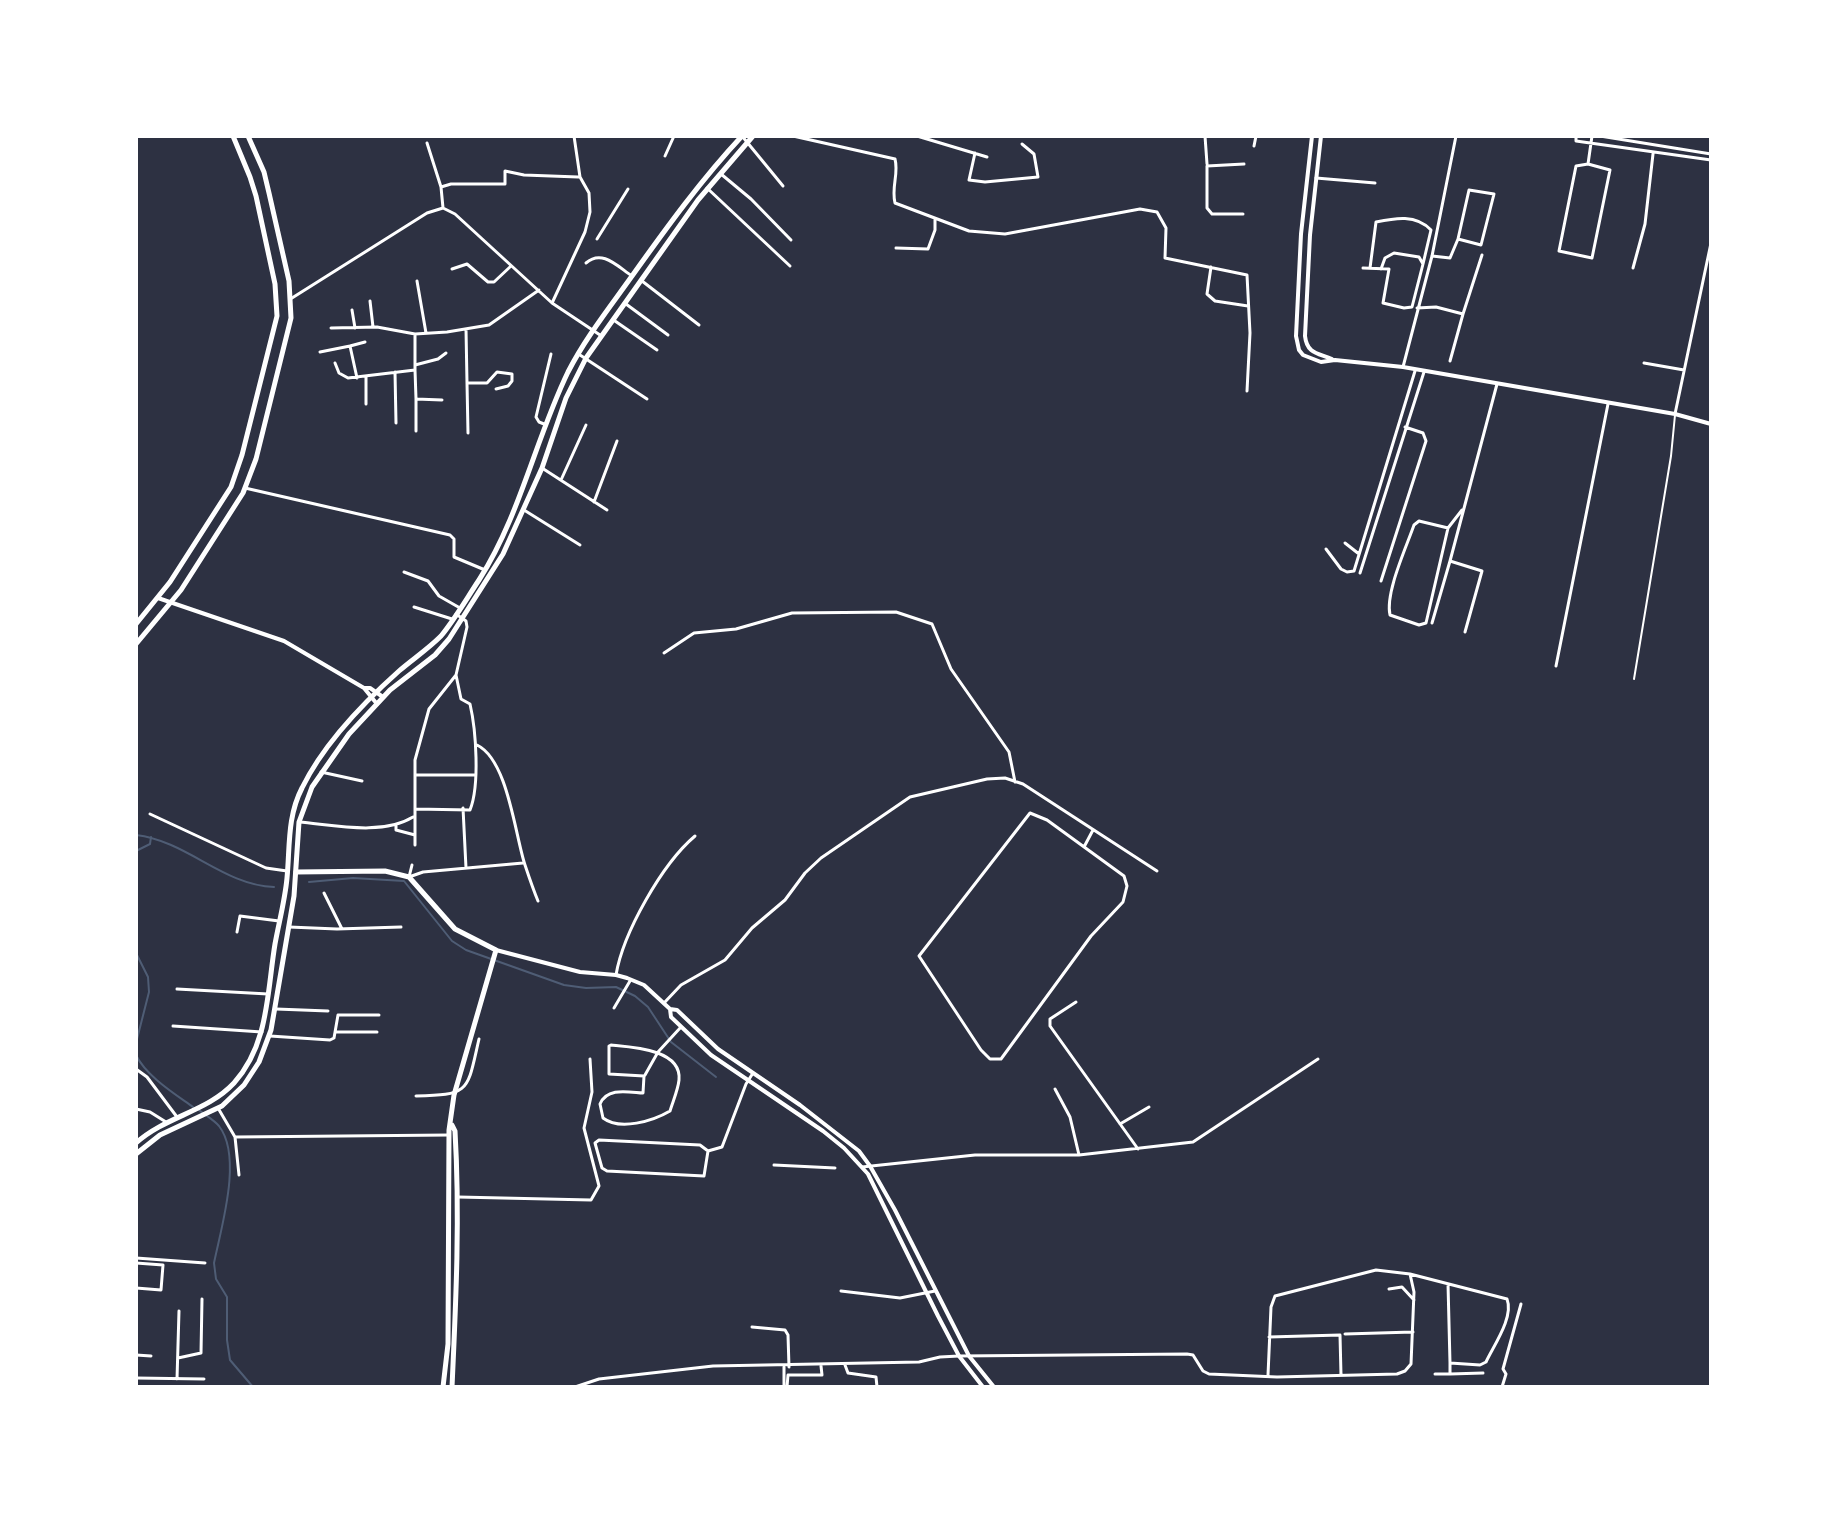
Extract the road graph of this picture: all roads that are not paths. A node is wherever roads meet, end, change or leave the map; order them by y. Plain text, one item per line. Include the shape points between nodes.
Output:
1 (233, 136) edge
2 (248, 136) edge
3 (574, 136) edge
4 (674, 136) edge
5 (742, 136) edge
6 (753, 136) edge
7 (793, 136) edge
8 (917, 136) edge
9 (1205, 136) edge
10 (1256, 136) edge
11 (1312, 136) edge
12 (1321, 136) edge
13 (1456, 136) edge
14 (1576, 136) edge
15 (1592, 136) edge
16 (1600, 136) edge
17 (748, 142) junction
18 (427, 143) dead end
19 (1022, 144) dead end
20 (1591, 144) junction
21 (1254, 146) dead end
22 (975, 153) junction
23 (1653, 154) junction
24 (1711, 154) edge
25 (665, 156) dead end
26 (987, 157) dead end
27 (1711, 160) edge
28 (1244, 164) dead end
29 (1588, 164) junction
30 (1207, 166) junction
31 (720, 173) junction
32 (580, 177) junction
33 (1316, 178) junction
34 (1375, 183) dead end
35 (783, 186) dead end
36 (441, 187) junction
37 (707, 188) junction
38 (628, 189) dead end
39 (443, 208) junction
40 (1243, 214) dead end
41 (935, 219) junction
42 (597, 239) dead end
43 (1458, 239) junction
44 (791, 240) dead end
45 (1711, 243) edge
46 (896, 248) dead end
47 (1482, 255) dead end
48 (1432, 256) junction
49 (586, 263) dead end
50 (1423, 264) junction
51 (511, 266) junction
52 (790, 266) dead end
53 (1211, 267) junction
54 (1363, 268) dead end
55 (1370, 268) junction
56 (1633, 268) dead end
57 (452, 269) dead end
58 (1381, 269) junction
59 (632, 276) junction
60 (640, 279) junction
61 (417, 281) dead end
62 (539, 290) junction
63 (292, 298) junction
64 (277, 299) junction
65 (370, 301) dead end
66 (623, 302) junction
67 (552, 303) junction
68 (1248, 306) junction
69 (1417, 308) junction
70 (352, 310) dead end
71 (1463, 314) junction
72 (612, 319) junction
73 (699, 325) dead end
74 (373, 327) junction
75 (331, 328) dead end
76 (355, 328) junction
77 (466, 329) junction
78 (592, 331) junction
79 (426, 333) junction
80 (415, 334) junction
81 (601, 335) junction
82 (668, 335) dead end
83 (1296, 336) junction
84 (1305, 336) junction
85 (365, 342) dead end
86 (350, 346) junction
87 (657, 350) dead end
88 (320, 352) dead end
89 (446, 353) dead end
90 (551, 354) dead end
91 (578, 354) junction
92 (586, 358) junction
93 (1335, 360) junction
94 (1450, 361) dead end
95 (335, 363) dead end
96 (1644, 363) dead end
97 (415, 367) junction
98 (1403, 367) junction
99 (1684, 370) junction
100 (1415, 371) junction
101 (395, 372) junction
102 (1424, 372) junction
103 (366, 376) junction
104 (357, 378) junction
105 (467, 383) junction
106 (1497, 384) junction
107 (496, 389) dead end
108 (1247, 391) dead end
109 (416, 397) junction
110 (647, 399) dead end
111 (442, 400) dead end
112 (366, 404) dead end
113 (1608, 404) junction
114 (1675, 414) junction
115 (396, 423) dead end
116 (1711, 424) edge
117 (547, 425) junction
118 (586, 425) dead end
119 (1405, 427) junction
120 (416, 431) dead end
121 (468, 433) dead end
122 (617, 441) dead end
123 (542, 468) junction
124 (561, 480) junction
125 (245, 488) junction
126 (594, 502) junction
127 (524, 510) junction
128 (607, 510) dead end
129 (1462, 510) junction
130 (1448, 528) junction
131 (1345, 543) dead end
132 (580, 545) dead end
133 (1326, 549) dead end
134 (1359, 554) junction
135 (1450, 561) junction
136 (485, 570) junction
137 (404, 572) dead end
138 (1360, 573) dead end
139 (1381, 581) dead end
140 (158, 598) junction
141 (172, 603) junction
142 (414, 607) dead end
143 (460, 608) junction
144 (454, 617) junction
145 (463, 619) junction
146 (1432, 623) dead end
147 (136, 624) edge
148 (1465, 632) dead end
149 (136, 644) edge
150 (664, 653) dead end
151 (1556, 666) dead end
152 (456, 675) junction
153 (1634, 679) dead end
154 (364, 688) junction
155 (376, 693) junction
156 (383, 697) junction
157 (371, 698) junction
158 (377, 704) junction
159 (477, 745) junction
160 (321, 772) junction
161 (415, 775) junction
162 (475, 775) junction
163 (362, 781) dead end
164 (1015, 782) junction
165 (463, 808) junction
166 (415, 812) junction
167 (150, 814) dead end
168 (299, 822) junction
169 (396, 824) junction
170 (1093, 830) junction
171 (415, 835) junction
172 (695, 836) dead end
173 (415, 845) dead end
174 (1084, 847) junction
175 (524, 863) junction
176 (412, 865) dead end
177 (466, 868) junction
178 (287, 871) junction
179 (1157, 871) dead end
180 (296, 872) junction
181 (409, 877) junction
182 (324, 893) dead end
183 (538, 901) dead end
184 (280, 921) junction
185 (287, 927) junction
186 (401, 927) dead end
187 (342, 929) junction
188 (237, 932) dead end
189 (496, 951) junction
190 (616, 975) junction
191 (631, 980) junction
192 (177, 989) dead end
193 (268, 994) junction
194 (1076, 1002) dead end
195 (664, 1003) junction
196 (614, 1008) dead end
197 (274, 1009) junction
198 (670, 1009) junction
199 (328, 1011) dead end
200 (379, 1015) dead end
201 (173, 1026) dead end
202 (681, 1027) junction
203 (262, 1032) junction
204 (335, 1032) junction
205 (377, 1032) dead end
206 (270, 1036) junction
207 (479, 1039) dead end
208 (658, 1052) junction
209 (590, 1059) dead end
210 (1318, 1059) dead end
211 (136, 1069) edge
212 (753, 1073) junction
213 (644, 1076) junction
214 (749, 1079) junction
215 (1055, 1089) dead end
216 (454, 1095) junction
217 (416, 1096) dead end
218 (1149, 1107) dead end
219 (136, 1109) edge
220 (217, 1109) junction
221 (177, 1117) junction
222 (166, 1122) junction
223 (451, 1124) junction
224 (1120, 1124) junction
225 (449, 1135) junction
226 (235, 1137) junction
227 (136, 1143) edge
228 (1138, 1149) junction
229 (708, 1151) junction
230 (136, 1154) edge
231 (1079, 1155) junction
232 (774, 1165) dead end
233 (870, 1166) junction
234 (862, 1167) junction
235 (835, 1168) dead end
236 (239, 1175) dead end
237 (458, 1197) junction
238 (136, 1261) edge
239 (205, 1263) dead end
240 (1410, 1274) junction
241 (1448, 1284) junction
242 (136, 1288) edge
243 (1389, 1289) dead end
244 (841, 1291) dead end
245 (935, 1291) junction
246 (927, 1294) junction
247 (202, 1299) dead end
248 (1414, 1300) junction
249 (1521, 1304) dead end
250 (179, 1311) dead end
251 (752, 1327) dead end
252 (1413, 1332) junction
253 (1345, 1334) dead end
254 (1269, 1337) junction
255 (136, 1355) edge
256 (151, 1356) dead end
257 (959, 1356) junction
258 (969, 1356) junction
259 (178, 1358) junction
260 (1450, 1363) junction
261 (845, 1365) junction
262 (821, 1366) junction
263 (787, 1367) junction
264 (1483, 1373) dead end
265 (1435, 1374) dead end
266 (1450, 1374) junction
267 (1268, 1375) junction
268 (1341, 1375) junction
269 (136, 1378) edge
270 (177, 1379) junction
271 (204, 1379) dead end
272 (443, 1387) edge
273 (452, 1387) edge
274 (575, 1387) edge
275 (786, 1387) edge
276 (877, 1387) edge
277 (983, 1387) edge
278 (994, 1387) edge
279 (1502, 1387) edge

1 - 64 main road via 250,177
2 - 63 main road via 264,172
3 - 32 street
4 - 25 street
5 - 17 street
5 - 59 main road via 700,182
6 - 17 main road
7 - 41 street via 895,159 895,203
8 - 22 street
9 - 30 street
10 - 21 street
11 - 83 street
12 - 33 street
13 - 48 street
14 - 20 street via 1576,141
15 - 20 street
16 - 24 street
17 - 31 main road
17 - 35 street
18 - 36 street
19 - 22 street via 1036,158 1038,177 969,180
20 - 23 street
20 - 29 street
22 - 26 street
23 - 27 street
23 - 56 street via 1645,224
28 - 30 street
29 - 29 street via 1576,166 1559,251 1592,258 1610,170
30 - 40 street via 1207,208 1212,214
31 - 37 main road
31 - 44 street
32 - 36 street via 505,171 505,184
32 - 67 street via 589,193 590,212
33 - 34 street
33 - 84 street
36 - 39 street
37 - 52 street
37 - 60 main road
38 - 42 street
39 - 51 street
39 - 63 street
41 - 46 street via 928,249
41 - 53 street via 969,231 1005,234 1140,209 1157,212 1166,228 1165,258
43 - 43 street via 1481,245 1494,194 1469,190
43 - 48 street via 1450,258
45 - 99 street
47 - 71 street
48 - 69 street
49 - 59 street via 601,256
50 - 55 street via 1431,230 1425,223 1396,218 1376,222
50 - 58 street via 1419,257 1394,253
50 - 58 street via 1412,307 1404,308 1383,303 1389,269
51 - 57 street via 494,282 467,264
51 - 62 street
53 - 68 street via 1247,275
53 - 68 street via 1207,294 1215,301
54 - 55 street
55 - 58 street
59 - 78 main road
60 - 66 main road
60 - 73 street
61 - 79 street
62 - 67 street
62 - 77 street via 489,325
63 - 64 main road
63 - 125 main road
64 - 140 main road via 237,472
65 - 74 street
66 - 72 main road
66 - 82 street
67 - 78 street
68 - 108 street
69 - 71 street
69 - 98 street
70 - 76 street
71 - 94 street
72 - 81 main road
72 - 87 street
74 - 76 street
74 - 80 street
75 - 76 street
77 - 79 street
77 - 105 street
78 - 81 street
78 - 91 main road
79 - 80 street
80 - 97 street
81 - 92 main road
83 - 84 street
83 - 93 street via 1307,358
84 - 93 street via 1311,352
85 - 86 street
86 - 88 street
86 - 104 street
89 - 97 street
90 - 117 street via 536,417
91 - 92 street
91 - 117 main road
92 - 110 street
92 - 123 main road
93 - 98 street
95 - 104 street via 344,378
96 - 99 street
97 - 101 street
97 - 109 street
98 - 100 street
99 - 114 street
100 - 102 street
100 - 134 street
101 - 103 street
101 - 115 street
102 - 106 street
102 - 119 street
103 - 104 street
103 - 112 street
105 - 107 street via 487,383 497,372 512,374 508,386
105 - 121 street
106 - 113 street
106 - 129 street
109 - 111 street
109 - 120 street
113 - 114 street
113 - 151 street
114 - 116 street
114 - 153 lane
117 - 136 main road
118 - 124 street
119 - 138 street
119 - 139 street via 1423,433 1426,441
122 - 126 street
123 - 124 street
123 - 127 main road
124 - 126 street
125 - 136 street via 451,535 454,557
125 - 141 main road
126 - 128 street
127 - 132 street
127 - 145 main road
129 - 130 street
129 - 135 street
130 - 130 street via 1419,521 1414,525 1395,580 1390,615 1426,623
131 - 134 street
133 - 134 street via 1347,572 1354,571
135 - 146 street
135 - 148 street via 1482,571
136 - 143 main road
137 - 143 street via 428,581 439,596
140 - 141 street
140 - 147 main road
141 - 149 main road
141 - 154 street via 284,641
142 - 144 street
143 - 144 main road
144 - 145 street
144 - 155 main road via 443,634
145 - 152 street via 467,627
145 - 156 main road via 437,653
150 - 164 street via 694,633 736,629 792,613 896,612 932,624 951,669 1009,752
152 - 159 street via 461,699 470,704
152 - 161 street via 426,717
154 - 155 street
154 - 157 street
155 - 156 street
155 - 157 main road
156 - 158 main road
157 - 158 street
157 - 178 main road via 342,728 298,795
158 - 160 main road
159 - 162 street
159 - 175 street via 485,749 500,776
160 - 163 street
160 - 168 main road
161 - 162 street
161 - 166 street
162 - 165 street via 475,797 470,810
164 - 170 street
164 - 195 street via 987,779 923,793 882,814 821,858 725,960 681,985
165 - 166 street
165 - 177 street
166 - 169 street
166 - 171 street
167 - 178 street via 266,868
168 - 169 street
168 - 180 main road
169 - 171 street via 399,833
170 - 174 street
170 - 179 street
171 - 173 street
172 - 190 street via 644,904 623,946
174 - 174 street via 1030,813 919,956 990,1059 1001,1059 1091,936 1123,902 1124,876
175 - 177 street
175 - 183 street
176 - 181 street
177 - 181 street
178 - 184 main road
180 - 181 main road via 385,871
180 - 185 main road
181 - 189 main road via 455,929
182 - 187 street
184 - 188 street via 240,916
184 - 193 main road
185 - 187 street
185 - 197 main road
186 - 187 street
189 - 190 street via 580,972
189 - 216 main road
190 - 191 street
191 - 195 street
191 - 196 street
192 - 193 street
193 - 203 main road
194 - 224 street via 1049,1023
195 - 198 street
197 - 199 street
197 - 206 main road
198 - 202 street
198 - 212 street
200 - 204 street via 340,1014
201 - 203 street
202 - 208 street
202 - 214 street via 711,1055
203 - 221 main road via 237,1080 210,1103
204 - 205 street
204 - 206 street via 330,1040
206 - 220 main road via 252,1073
207 - 216 street via 470,1079
208 - 213 street
208 - 213 street via 609,1046 609,1074
208 - 213 street via 678,1071 670,1111 652,1121 607,1122 601,1113 603,1098 615,1092 643,1093
209 - 237 street via 592,1092 584,1128 599,1186 591,1200
210 - 228 street via 1193,1142
211 - 221 street
212 - 214 street
212 - 233 street via 851,1144
214 - 229 street via 726,1140
214 - 234 street via 823,1131
215 - 231 street via 1070,1117
216 - 217 street
216 - 223 main road
218 - 224 street
219 - 222 street
220 - 226 street
220 - 230 main road via 160,1135
221 - 222 main road
222 - 227 main road
223 - 225 main road
223 - 237 main road
224 - 228 street
225 - 226 street
225 - 272 main road via 449,1312
226 - 236 street
228 - 231 street
229 - 229 street via 700,1145 595,1143 607,1171 704,1176
231 - 233 street via 975,1155
232 - 235 street
233 - 234 street
233 - 245 street
234 - 246 street
237 - 273 main road
238 - 239 street
238 - 242 street via 163,1265 161,1290
240 - 241 street
240 - 248 street
240 - 254 street via 1376,1270 1275,1296
241 - 260 street
241 - 260 street via 1510,1304 1486,1362
243 - 248 street via 1402,1287
244 - 246 street via 900,1298
245 - 246 street
245 - 258 street
246 - 257 street
247 - 259 street via 201,1353
248 - 252 street
249 - 279 street
250 - 259 street
251 - 263 street via 785,1330
252 - 253 street
252 - 268 street via 1411,1364 1405,1371
254 - 267 street
254 - 268 street via 1340,1335
255 - 256 street
257 - 258 street
257 - 261 street
257 - 277 street
258 - 267 street via 1187,1354 1209,1374
258 - 278 street
259 - 270 street
260 - 266 street
261 - 262 street
261 - 276 street via 848,1373 876,1377
262 - 263 street
262 - 275 street via 822,1375 788,1375
263 - 274 street via 713,1366 599,1379
263 - 275 street
264 - 266 street
265 - 266 street
267 - 268 street
269 - 270 street
270 - 271 street

